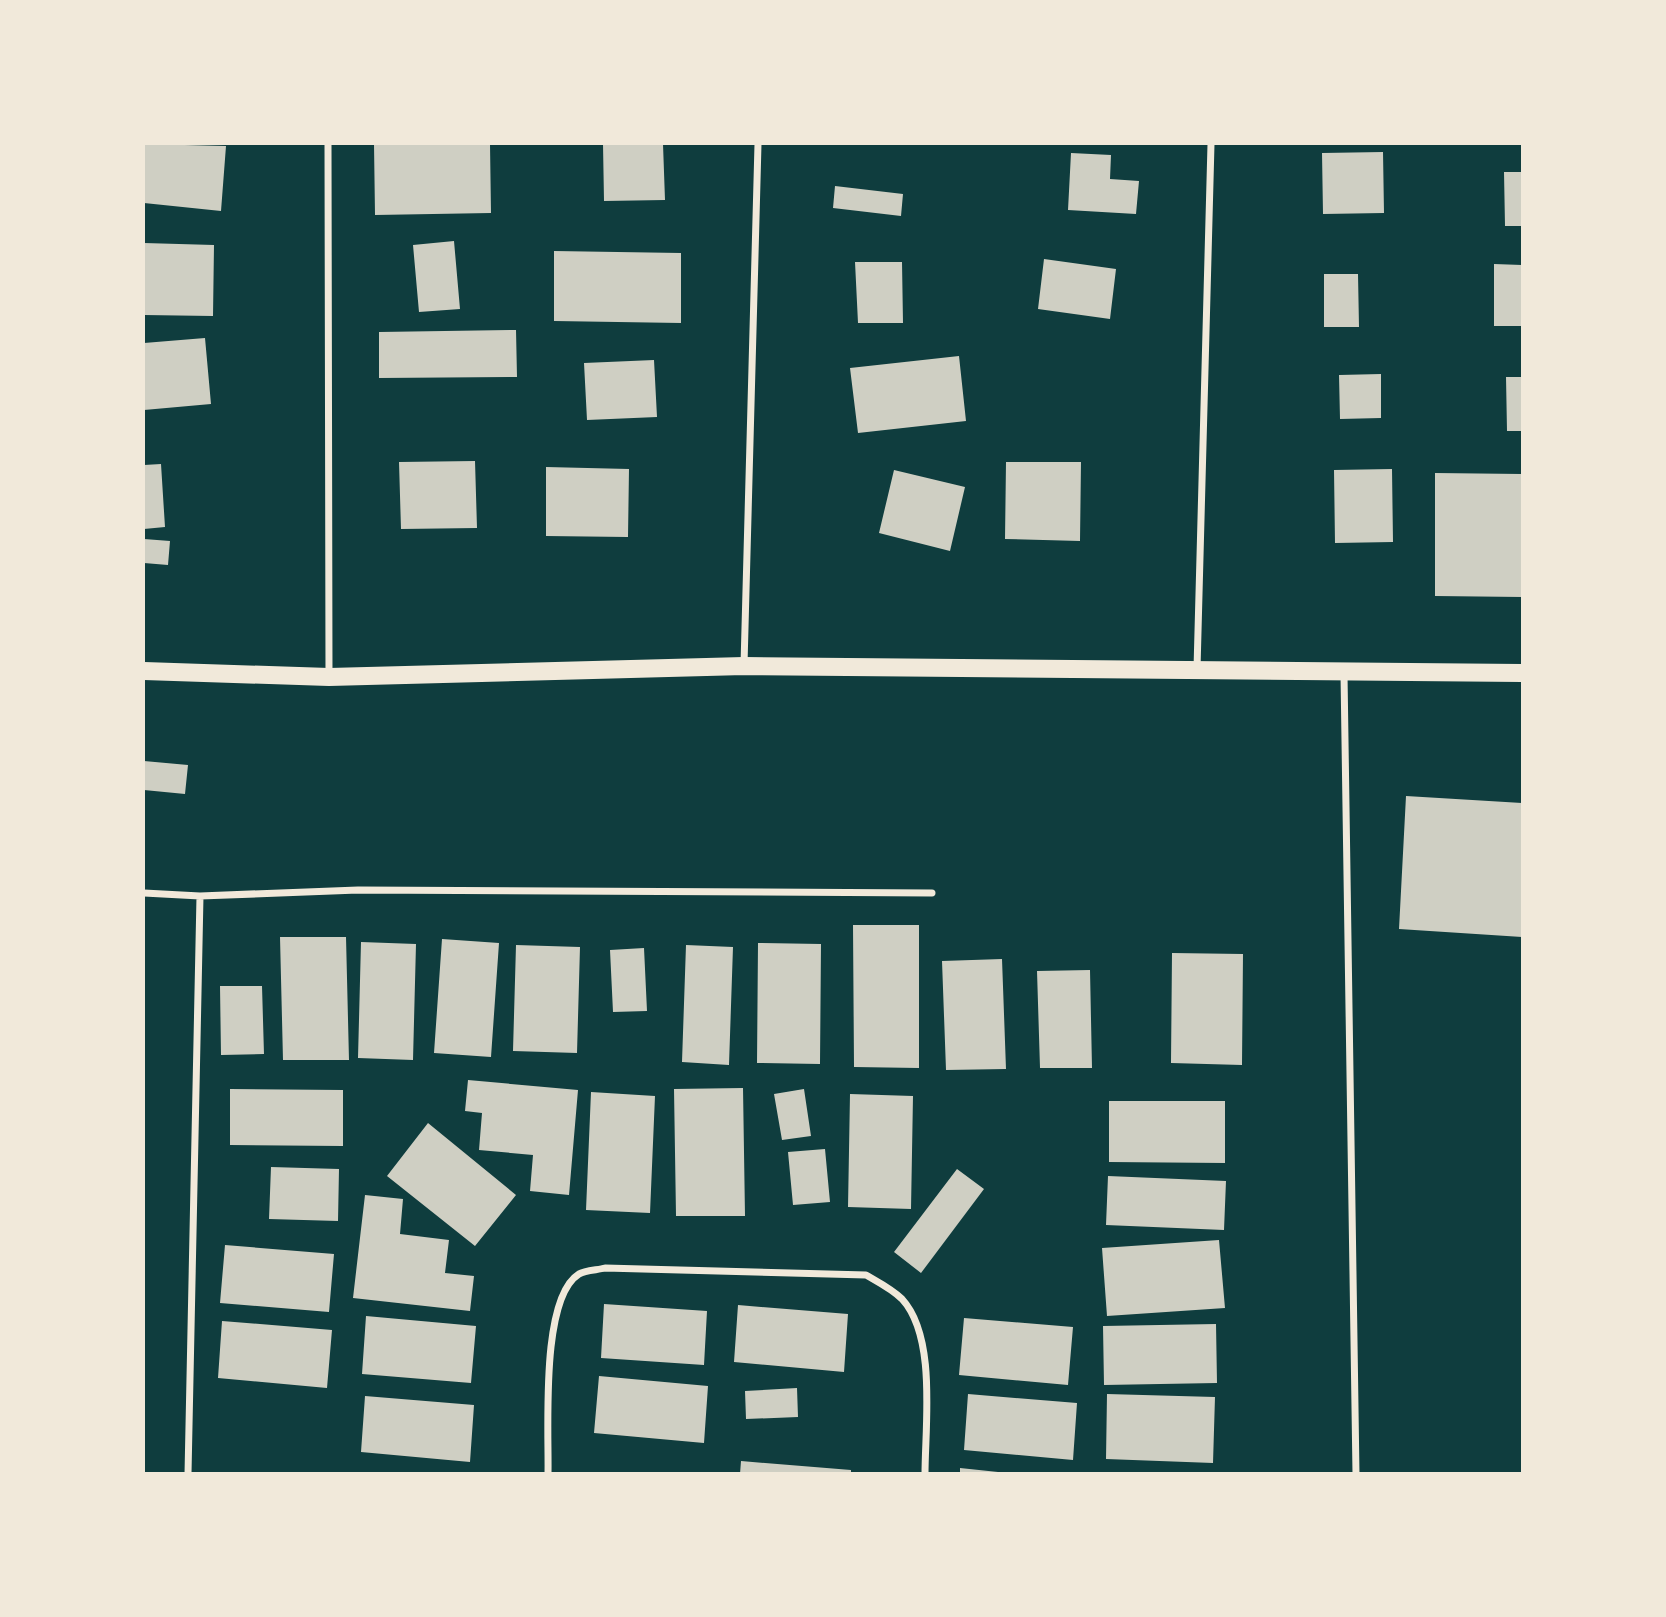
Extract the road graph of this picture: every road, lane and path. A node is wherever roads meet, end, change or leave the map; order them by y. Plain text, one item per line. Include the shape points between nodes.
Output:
1 (328, 144) edge
2 (758, 144) edge
3 (1211, 144) edge
4 (744, 666) junction
5 (1197, 670) junction
6 (1344, 670) junction
7 (144, 671) edge
8 (1522, 673) edge
9 (329, 677) junction
10 (144, 893) edge
11 (932, 893) dead end
12 (200, 896) junction
13 (188, 1474) edge
14 (548, 1474) edge
15 (925, 1474) edge
16 (1356, 1474) edge

1 - 9 street
2 - 4 street
3 - 5 street
4 - 5 main road
4 - 9 main road
5 - 6 main road
6 - 8 main road
6 - 16 street
7 - 9 main road
10 - 12 street
11 - 12 street via 358,890
12 - 13 street
14 - 15 street via 551,1329 563,1292 579,1274 605,1268 866,1275 885,1286 903,1301 925,1357

